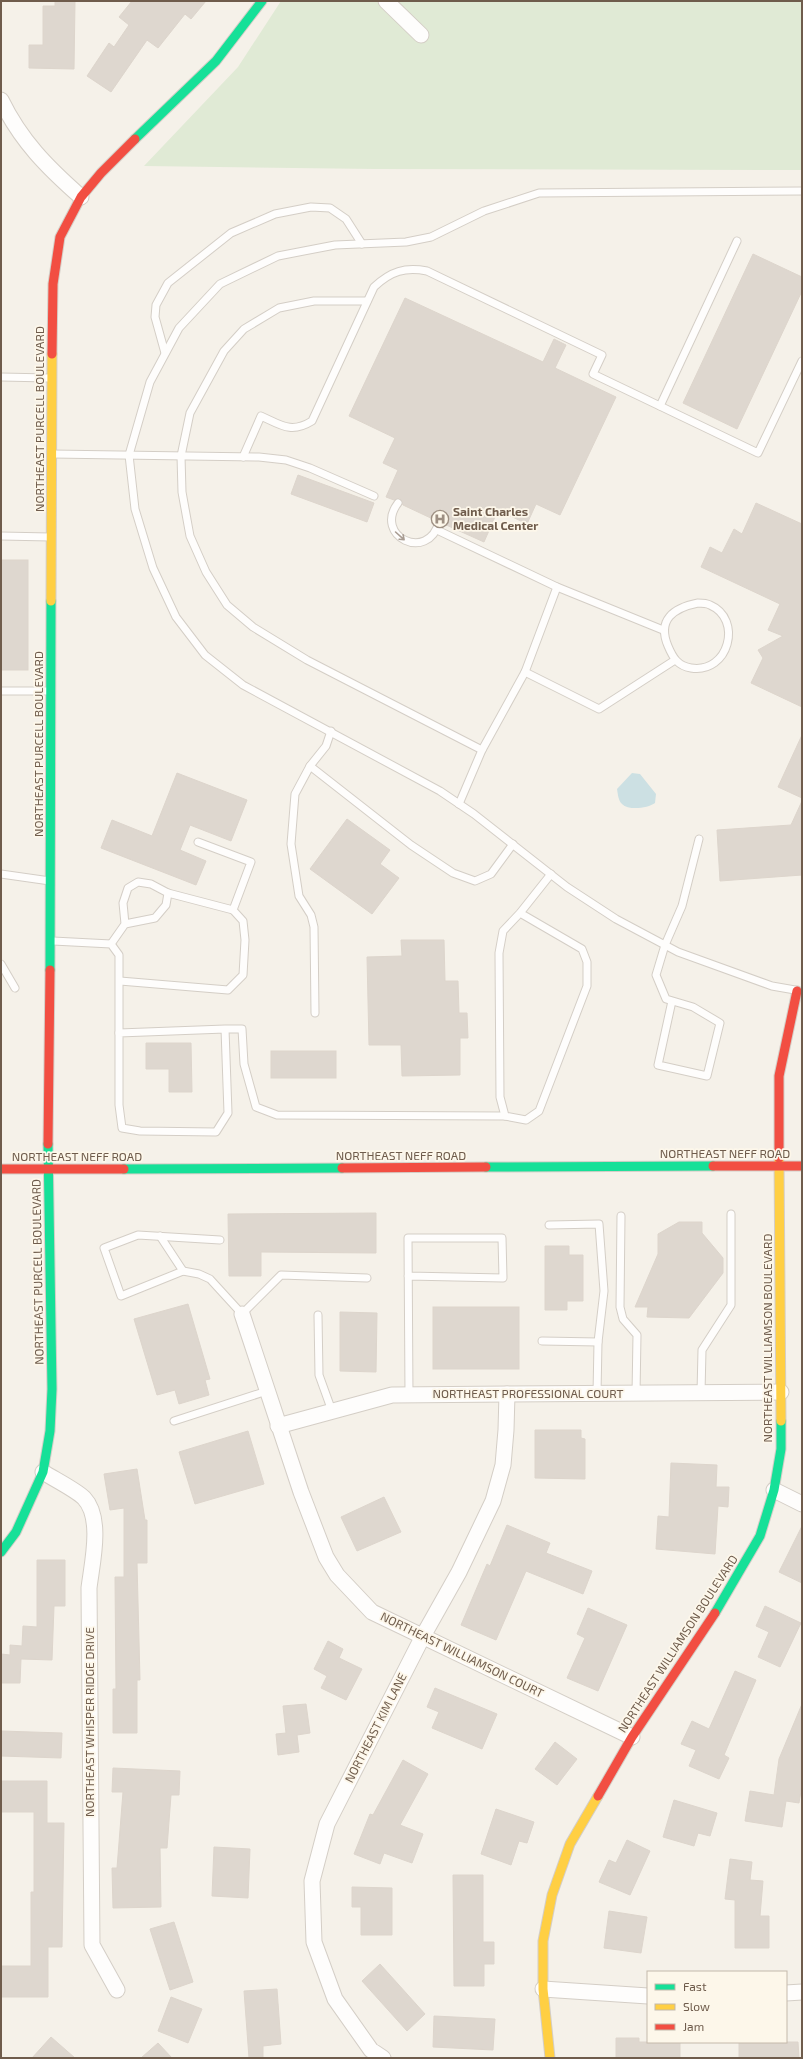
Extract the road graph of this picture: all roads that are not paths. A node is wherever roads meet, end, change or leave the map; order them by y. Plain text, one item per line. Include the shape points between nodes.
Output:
1 (262, 1) edge
2 (386, 1) edge
3 (422, 35) dead end
4 (1, 100) edge
5 (802, 191) edge
6 (80, 197) junction
7 (737, 241) dead end
8 (362, 244) junction
9 (367, 301) junction
10 (165, 353) junction
11 (802, 361) edge
12 (1, 377) edge
13 (51, 378) junction
14 (660, 406) junction
15 (52, 454) junction
16 (129, 456) junction
17 (182, 456) junction
18 (243, 457) junction
19 (374, 496) dead end
20 (398, 502) dead end
21 (439, 522) dead end
22 (437, 530) junction
23 (1, 536) edge
24 (50, 536) junction
25 (557, 587) junction
26 (664, 630) junction
27 (675, 660) junction
28 (525, 672) junction
29 (1, 691) edge
30 (50, 691) junction
31 (331, 731) junction
32 (482, 750) junction
33 (310, 766) junction
34 (459, 804) junction
35 (699, 839) dead end
36 (198, 842) dead end
37 (513, 844) junction
38 (1, 874) edge
39 (551, 874) junction
40 (51, 882) junction
41 (168, 893) junction
42 (233, 910) junction
43 (520, 913) junction
44 (125, 924) junction
45 (51, 941) junction
46 (111, 944) junction
47 (666, 945) junction
48 (1, 964) edge
49 (120, 982) junction
50 (15, 988) dead end
51 (800, 991) edge
52 (672, 1001) junction
53 (315, 1013) dead end
54 (225, 1029) junction
55 (119, 1033) junction
56 (505, 1116) junction
57 (779, 1166) junction
58 (802, 1166) edge
59 (1, 1169) edge
60 (48, 1169) junction
61 (731, 1214) dead end
62 (621, 1216) dead end
63 (549, 1225) dead end
64 (160, 1236) junction
65 (220, 1240) dead end
66 (183, 1271) junction
67 (408, 1276) junction
68 (367, 1278) dead end
69 (242, 1314) junction
70 (318, 1315) dead end
71 (542, 1341) dead end
72 (598, 1342) junction
73 (267, 1391) junction
74 (781, 1392) junction
75 (701, 1393) junction
76 (409, 1394) junction
77 (507, 1394) junction
78 (597, 1394) junction
79 (636, 1394) junction
80 (332, 1411) junction
81 (174, 1421) dead end
82 (278, 1426) junction
83 (43, 1472) junction
84 (774, 1490) junction
85 (802, 1504) edge
86 (1, 1552) edge
87 (423, 1636) junction
88 (632, 1737) junction
89 (543, 1989) junction
90 (117, 1990) dead end
91 (802, 1992) edge
92 (787, 1993) edge
93 (647, 1996) edge
94 (382, 2058) edge
95 (550, 2058) edge

1 - 6 street, NORTHEAST PURCELL BOULEVARD via 216,62 101,173
2 - 3 street
4 - 6 street via 12,122 42,161
5 - 8 lane via 539,193 484,211 431,237 406,242
6 - 13 street, NORTHEAST PURCELL BOULEVARD via 60,237 53,284
7 - 14 lane
8 - 10 lane via 335,245 278,256 220,284 179,328
8 - 10 lane via 346,219 330,208 311,207 275,214 231,233 168,283 156,305 155,317
9 - 14 lane via 374,287 398,270 413,268 428,271 602,355 593,374
9 - 17 lane via 314,300 279,308 244,329 224,351 190,413
9 - 18 lane via 312,421 301,428 285,428 261,416
10 - 16 lane via 150,382
11 - 14 lane via 758,453
12 - 13 lane
13 - 15 street, NORTHEAST PURCELL BOULEVARD
15 - 16 lane
15 - 24 street, NORTHEAST PURCELL BOULEVARD
16 - 17 lane
16 - 31 lane via 135,509 153,568 176,616 205,655 243,685 299,717
17 - 18 lane
17 - 32 lane via 182,492 190,536 206,572 227,605 253,627 307,660
18 - 19 lane via 286,460
20 -> 22 lane via 393,509 392,527 404,541 423,542
21 - 22 lane
22 - 25 lane
23 - 24 lane
24 - 30 street, NORTHEAST PURCELL BOULEVARD
25 - 26 lane
25 - 28 lane
26 - 27 lane
26 - 27 lane via 670,616 681,606 698,603 710,605 720,613 727,624 728,640 724,653 715,664 695,669 682,667
27 - 28 lane via 599,709
28 - 32 lane
29 - 30 lane
30 - 40 street, NORTHEAST PURCELL BOULEVARD
31 - 33 lane via 326,746
31 - 34 lane
32 - 34 lane
33 - 37 lane via 411,845 453,873 475,881 491,874
33 - 53 lane via 295,794 291,844 299,896 311,915 314,927
34 - 37 lane
35 - 47 lane via 682,906
36 - 42 lane via 251,862
37 - 39 lane
38 - 40 lane
39 - 43 lane
39 - 47 lane via 616,919
40 - 45 street, NORTHEAST PURCELL BOULEVARD
41 - 42 lane
41 - 44 lane via 166,905 155,918
41 - 44 lane via 151,884 138,882 128,888 123,903
42 - 49 lane via 243,921 243,974 228,990
43 - 56 lane via 503,930 499,953 500,1097
43 - 56 lane via 582,948 588,962 588,986 539,1111 526,1120
44 - 46 lane
45 - 46 lane
45 - 60 street, NORTHEAST PURCELL BOULEVARD
46 - 49 lane via 119,955
47 - 51 lane via 678,952 772,986
47 - 52 lane via 656,975 666,999
48 - 50 lane
49 - 55 lane
51 - 57 street, NORTHEAST WILLIAMSON BOULEVARD via 779,1076
52 - 52 lane via 693,1007 720,1023 707,1076 658,1065
54 - 55 lane
54 - 55 lane via 228,1113 216,1132 140,1131 122,1128 119,1105
54 - 56 lane via 242,1029 244,1064 256,1106 277,1115
57 - 58 street, NORTHEAST NEFF ROAD
57 - 60 street, NORTHEAST NEFF ROAD
57 - 74 street, NORTHEAST WILLIAMSON BOULEVARD
59 - 60 street, NORTHEAST NEFF ROAD
60 - 83 street, NORTHEAST PURCELL BOULEVARD via 52,1389 50,1431
61 - 75 lane via 731,1305 702,1350
62 - 79 lane via 620,1307 623,1319 637,1335
63 - 72 lane via 599,1224 604,1291
64 - 65 lane
64 - 66 lane
64 - 66 lane via 138,1235 104,1248 121,1296
66 - 69 lane via 210,1279
67 - 67 lane via 408,1238 502,1238 504,1278
67 - 76 lane
68 - 69 lane via 281,1275
69 - 73 street, NORTHEAST WILLIAMSON COURT
70 - 80 lane via 319,1375
71 - 72 lane
72 - 78 lane
73 - 81 lane
73 - 82 street, NORTHEAST WILLIAMSON COURT
74 - 75 street, NORTHEAST PROFESSIONAL COURT
74 - 84 street, NORTHEAST WILLIAMSON BOULEVARD via 781,1449
75 - 79 street, NORTHEAST PROFESSIONAL COURT
76 - 77 street, NORTHEAST PROFESSIONAL COURT
76 - 80 street, NORTHEAST PROFESSIONAL COURT via 392,1394
77 - 78 street, NORTHEAST PROFESSIONAL COURT
77 - 87 street, NORTHEAST KIM LANE via 503,1465 492,1501 459,1572
78 - 79 street, NORTHEAST PROFESSIONAL COURT
80 - 82 street, NORTHEAST PROFESSIONAL COURT
82 - 87 street, NORTHEAST WILLIAMSON COURT via 326,1557 336,1575 372,1612
83 - 86 street, NORTHEAST PURCELL BOULEVARD via 16,1532
83 - 90 street, NORTHEAST WHISPER RIDGE DRIVE via 85,1499 93,1515 96,1536 89,1588 92,1945
84 - 85 street
84 - 88 street, NORTHEAST WILLIAMSON BOULEVARD via 760,1536 729,1591
87 - 88 street, NORTHEAST WILLIAMSON COURT
87 - 94 street, NORTHEAST KIM LANE via 327,1824 312,1881 314,1942 334,1999 371,2050
88 - 89 street, NORTHEAST WILLIAMSON BOULEVARD via 570,1844 554,1888 543,1941
89 - 93 street
89 - 95 street, NORTHEAST WILLIAMSON BOULEVARD
91 - 92 street

